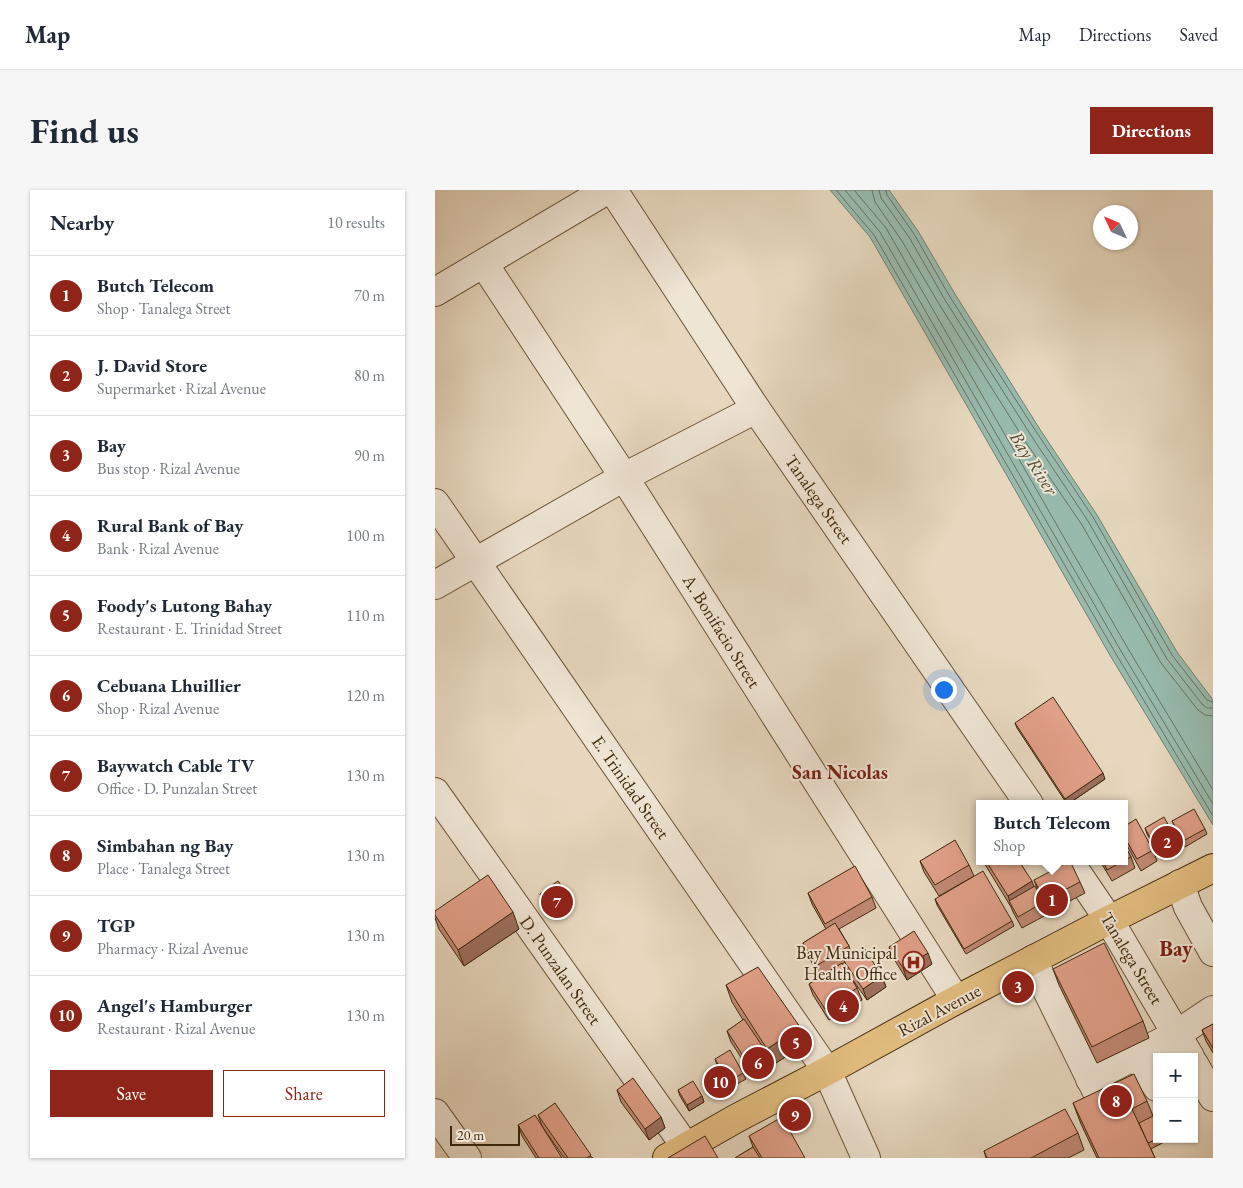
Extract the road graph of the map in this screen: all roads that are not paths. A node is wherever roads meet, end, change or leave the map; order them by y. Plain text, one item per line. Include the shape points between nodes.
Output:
1 (607, 190) edge
2 (613, 190) edge
3 (483, 264) junction
4 (435, 292) edge
5 (757, 409) junction
6 (625, 477) junction
7 (435, 503) edge
8 (475, 562) junction
9 (435, 585) edge
10 (435, 792) edge
11 (1026, 800) edge
12 (1072, 865) edge
13 (1213, 868) edge
14 (1180, 884) junction
15 (1109, 920) junction
16 (1213, 952) edge
17 (1034, 959) junction
18 (957, 1000) junction
19 (1213, 1010) edge
20 (1177, 1034) junction
21 (1188, 1053) edge
22 (1136, 1055) junction
23 (1198, 1071) edge
24 (827, 1072) junction
25 (1153, 1080) edge
26 (1213, 1097) edge
27 (435, 1113) edge
28 (677, 1152) edge
29 (467, 1158) edge
30 (866, 1158) edge

1 - 3 street
2 - 5 street, Tanalega Street
3 - 4 street
3 - 6 street, A. Bonifacio Street
5 - 6 street
5 - 11 street, Tanalega Street
6 - 8 street
6 - 18 street, A. Bonifacio Street
7 - 8 street, E. Trinidad Street
8 - 9 street
8 - 24 street, E. Trinidad Street
10 - 28 street, D. Punzalan Street
12 - 15 street, Tanalega Street
13 - 14 main road, Rizal Avenue
14 - 15 main road, Rizal Avenue
14 - 16 street via 1188,907
15 - 17 main road, Rizal Avenue
15 - 20 street, Tanalega Street
17 - 18 main road, Rizal Avenue
17 - 22 street via 1094,1085
18 - 24 main road, Rizal Avenue
19 - 20 street
20 - 21 street, Tanalega Street
20 - 22 street
22 - 25 street
23 - 26 street
24 - 28 main road, Rizal Avenue
24 - 30 street, E. Trinidad Street
27 - 29 street

